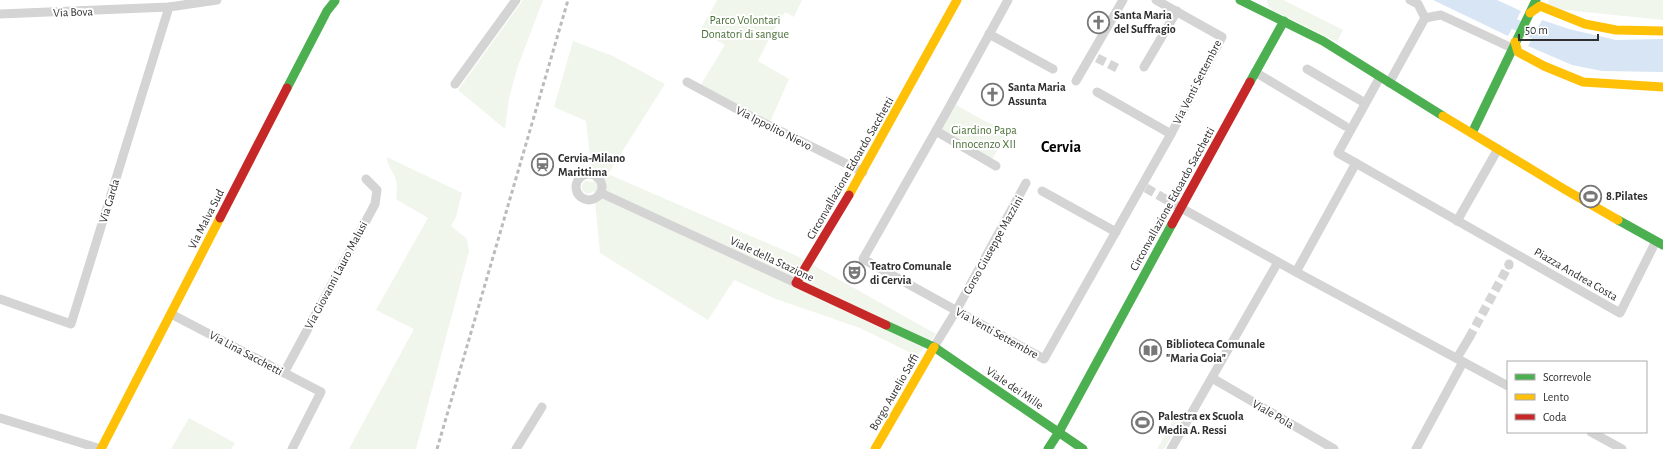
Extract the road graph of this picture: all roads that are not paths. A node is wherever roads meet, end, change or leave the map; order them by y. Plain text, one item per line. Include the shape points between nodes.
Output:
1 (217, 0) edge
2 (324, 0) edge
3 (516, 0) edge
4 (957, 0) edge
5 (1008, 0) edge
6 (1123, 0) edge
7 (1156, 0) edge
8 (1240, 0) edge
9 (1410, 0) edge
10 (1536, 0) edge
11 (336, 1) edge
12 (1257, 3) edge
13 (1544, 4) edge
14 (169, 7) junction
15 (1177, 11) junction
16 (0, 14) edge
17 (1529, 14) junction
18 (1425, 18) junction
19 (1284, 21) junction
20 (1663, 31) edge
21 (989, 34) junction
22 (1514, 45) junction
23 (1144, 67) dead end
24 (1053, 69) dead end
25 (1307, 69) dead end
26 (1255, 72) junction
27 (1380, 77) junction
28 (1076, 81) dead end
29 (687, 82) dead end
30 (1389, 83) junction
31 (455, 84) dead end
32 (1663, 87) edge
33 (1097, 92) dead end
34 (1365, 103) junction
35 (1345, 126) dead end
36 (936, 131) junction
37 (1472, 133) junction
38 (1171, 134) junction
39 (1498, 149) junction
40 (1356, 163) junction
41 (996, 166) dead end
42 (863, 172) junction
43 (366, 179) dead end
44 (1026, 183) dead end
45 (1042, 191) dead end
46 (601, 193) dead end
47 (1165, 199) tunnel mouth
48 (1181, 208) junction
49 (1457, 221) junction
50 (1116, 232) junction
51 (1660, 243) edge
52 (1278, 262) junction
53 (1296, 272) junction
54 (796, 283) junction
55 (0, 299) edge
56 (956, 311) junction
57 (171, 314) junction
58 (1469, 338) tunnel mouth
59 (934, 347) junction
60 (1460, 360) junction
61 (284, 373) junction
62 (1212, 378) junction
63 (1507, 385) edge
64 (542, 407) dead end
65 (1, 421) edge
66 (1059, 432) junction
67 (1593, 433) edge
68 (101, 449) edge
69 (292, 449) edge
70 (516, 449) edge
71 (875, 449) edge
72 (1048, 449) edge
73 (1083, 449) edge
74 (1171, 449) edge
75 (1334, 449) edge
76 (1416, 449) edge
77 (1622, 449) edge

1 - 14 street, Via Bova
2 - 11 street
3 - 31 street
4 - 42 street, Circonvallazione Edoardo Sacchetti
5 - 21 street, Via Venti Settembre
6 - 28 street via 1094,56
7 - 15 street, Via Venti Settembre
8 - 12 street
9 - 18 street via 1418,4
10 - 17 street
11 - 57 street, Via Malva Sud via 324,18
12 - 19 street
13 - 17 street
13 - 20 street via 1585,24 1616,30
14 - 16 street, Via Bova
14 - 55 street, Via Garda via 71,324
15 - 23 street
15 - 38 street, Via Venti Settembre via 1222,37
17 - 22 street
18 - 22 street via 1441,15
18 - 30 street
19 - 26 street, Circonvallazione Edoardo Sacchetti
19 - 27 street, Piazza Andrea Costa via 1323,41
21 - 24 street
21 - 36 street, Via Venti Settembre
22 - 32 street via 1518,52 1544,66 1583,82
22 - 37 street
25 - 34 street
26 - 35 street
26 - 48 street, Circonvallazione Edoardo Sacchetti
27 - 30 street, Piazza Andrea Costa
27 - 34 street
29 - 42 street, Via Ippolito Nievo
30 - 37 street, Piazza Andrea Costa
33 - 38 street
34 - 40 street, Piazza Andrea Costa via 1338,153
36 - 41 street
36 - 56 street, Via Venti Settembre via 863,259
37 - 39 street, Piazza Andrea Costa
38 - 50 street, Via Venti Settembre
39 - 49 street
39 - 51 street, Piazza Andrea Costa
40 - 49 street, Piazza Andrea Costa
40 - 53 street
42 - 54 street, Circonvallazione Edoardo Sacchetti
43 - 61 street, Via Giovanni Lauro Malusi via 376,190 375,204
44 - 56 street, Corso Giuseppe Mazzini
45 - 50 street
46 - 54 street, Viale della Stazione
47 - 48 street
48 - 52 street
48 - 66 street, Circonvallazione Edoardo Sacchetti
49 - 51 street, Piazza Andrea Costa via 1620,313
50 - 56 street, Via Venti Settembre via 1044,359
52 - 53 street
52 - 62 street
53 - 60 street
54 - 59 street, Viale della Stazione
56 - 59 street, Corso Giuseppe Mazzini
57 - 61 street, Via Lina Sacchetti
57 - 68 street, Via Malva Sud
58 - 60 street
59 - 66 street, Viale dei Mille
59 - 71 street, Borgo Aurelio Saffi
60 - 63 street
60 - 76 street
61 - 69 street, Via Lina Sacchetti via 321,392
62 - 74 street
62 - 75 street, Viale Pola
64 - 70 street
65 - 68 street
66 - 72 street, Circonvallazione Edoardo Sacchetti
66 - 73 street, Viale dei Mille
67 - 77 street

